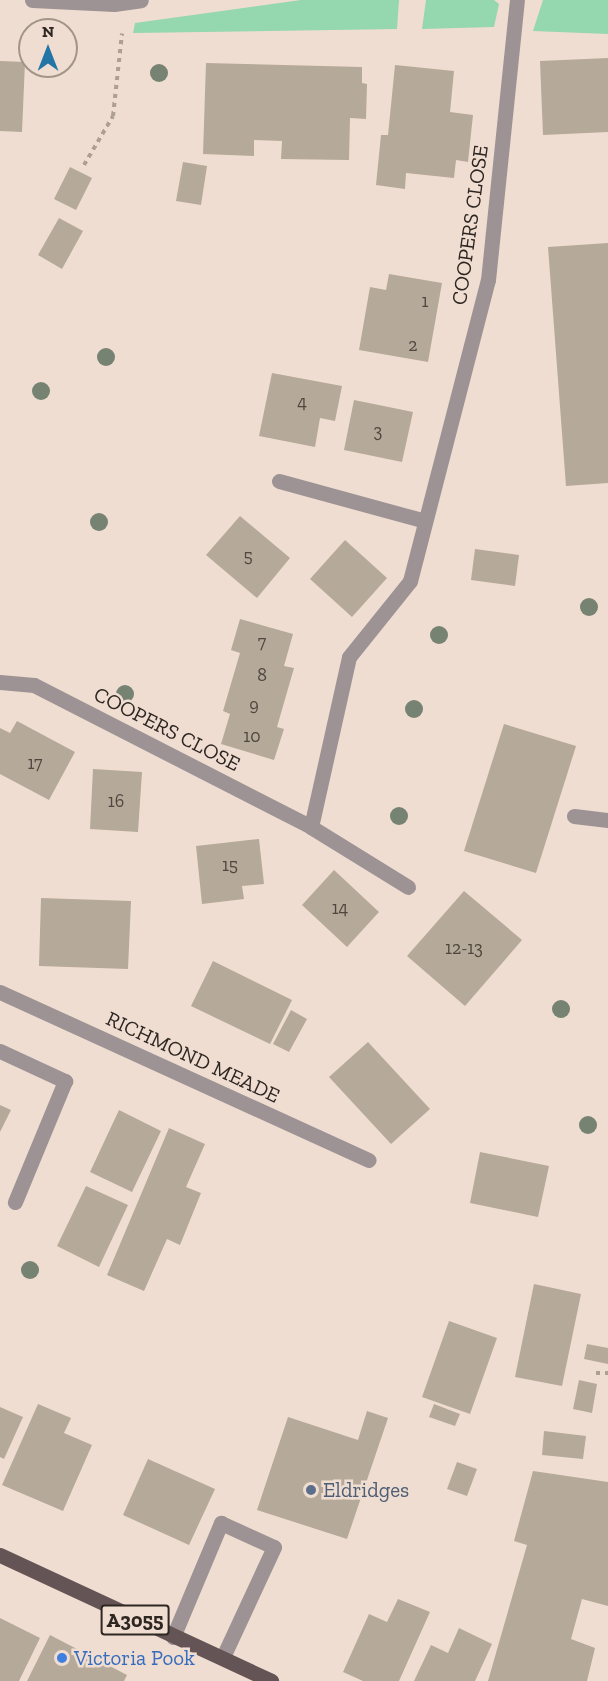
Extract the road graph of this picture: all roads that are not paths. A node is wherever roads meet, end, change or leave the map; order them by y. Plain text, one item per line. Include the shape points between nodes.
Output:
1 (32, 0) edge
2 (141, 0) edge
3 (517, 0) edge
4 (279, 481) dead end
5 (425, 521) junction
6 (0, 682) edge
7 (574, 816) dead end
8 (608, 820) edge
9 (311, 827) junction
10 (408, 887) dead end
11 (0, 992) edge
12 (0, 1051) edge
13 (368, 1160) dead end
14 (15, 1202) dead end
15 (0, 1555) edge
16 (173, 1637) junction
17 (223, 1657) junction
18 (271, 1681) edge

1 - 2 street
3 - 5 street, COOPERS CLOSE via 488,280
4 - 5 street
5 - 9 street, COOPERS CLOSE via 410,581 349,657
6 - 9 street, COOPERS CLOSE via 34,685
7 - 8 street
9 - 10 street, COOPERS CLOSE
11 - 13 street, RICHMOND MEADE
12 - 14 street via 65,1081
15 - 16 main road, A3055
16 - 17 main road, A3055
16 - 17 street via 221,1523 274,1547
17 - 18 main road, A3055

